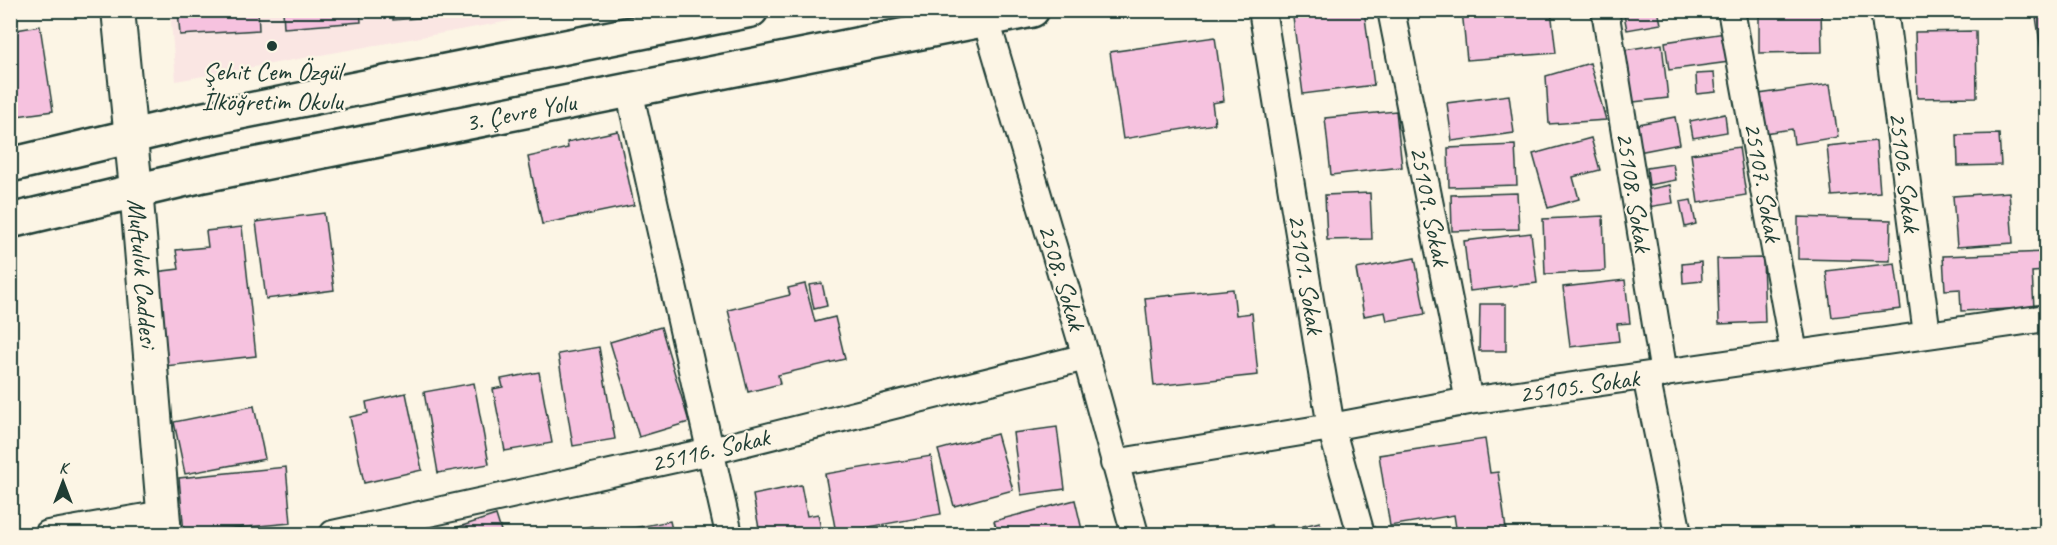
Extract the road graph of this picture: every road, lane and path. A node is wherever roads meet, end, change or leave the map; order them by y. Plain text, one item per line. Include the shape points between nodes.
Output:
1 (118, 10) edge
2 (751, 10) edge
3 (1032, 10) edge
4 (1262, 10) edge
5 (1391, 10) edge
6 (1605, 10) edge
7 (1731, 10) edge
8 (1884, 10) edge
9 (679, 17) edge
10 (986, 20) junction
11 (628, 90) junction
12 (131, 135) junction
13 (10, 165) edge
14 (136, 189) junction
15 (10, 221) edge
16 (2046, 318) edge
17 (1927, 334) junction
18 (1794, 353) junction
19 (1086, 357) junction
20 (1655, 375) junction
21 (1469, 401) junction
22 (1331, 427) junction
23 (711, 452) junction
24 (1114, 463) junction
25 (164, 524) edge
26 (48, 534) edge
27 (333, 534) edge
28 (729, 534) edge
29 (1135, 534) edge
30 (1361, 534) edge
31 (1678, 534) edge

1 - 12 street, Muftuluk Caddesi
2 - 9 main road
3 - 10 main road, 3. Çevre Yolu
4 - 22 street, 25101. Sokak
5 - 21 street, 25109. Sokak
6 - 20 street, 25108. Sokak
7 - 18 street, 25107. Sokak
8 - 17 street, 25106. Sokak
9 - 12 main road
10 - 11 main road, 3. Çevre Yolu
10 - 19 street, 2508. Sokak
11 - 14 main road, 3. Çevre Yolu
11 - 23 street
12 - 13 main road
12 - 14 street, Muftuluk Caddesi
14 - 15 main road, 3. Çevre Yolu
14 - 25 street, Muftuluk Caddesi
16 - 17 street, 25105. Sokak
17 - 18 street, 25105. Sokak
18 - 20 street, 25105. Sokak
19 - 23 street, 25116. Sokak
19 - 24 street, 2508. Sokak
20 - 21 street, 25105. Sokak
20 - 31 street, 25108. Sokak
21 - 22 street, 25105. Sokak
22 - 24 street, 25105. Sokak
22 - 30 street, 25101. Sokak
23 - 27 street, 25116. Sokak
23 - 28 street
24 - 29 street, 2508. Sokak
25 - 26 street

